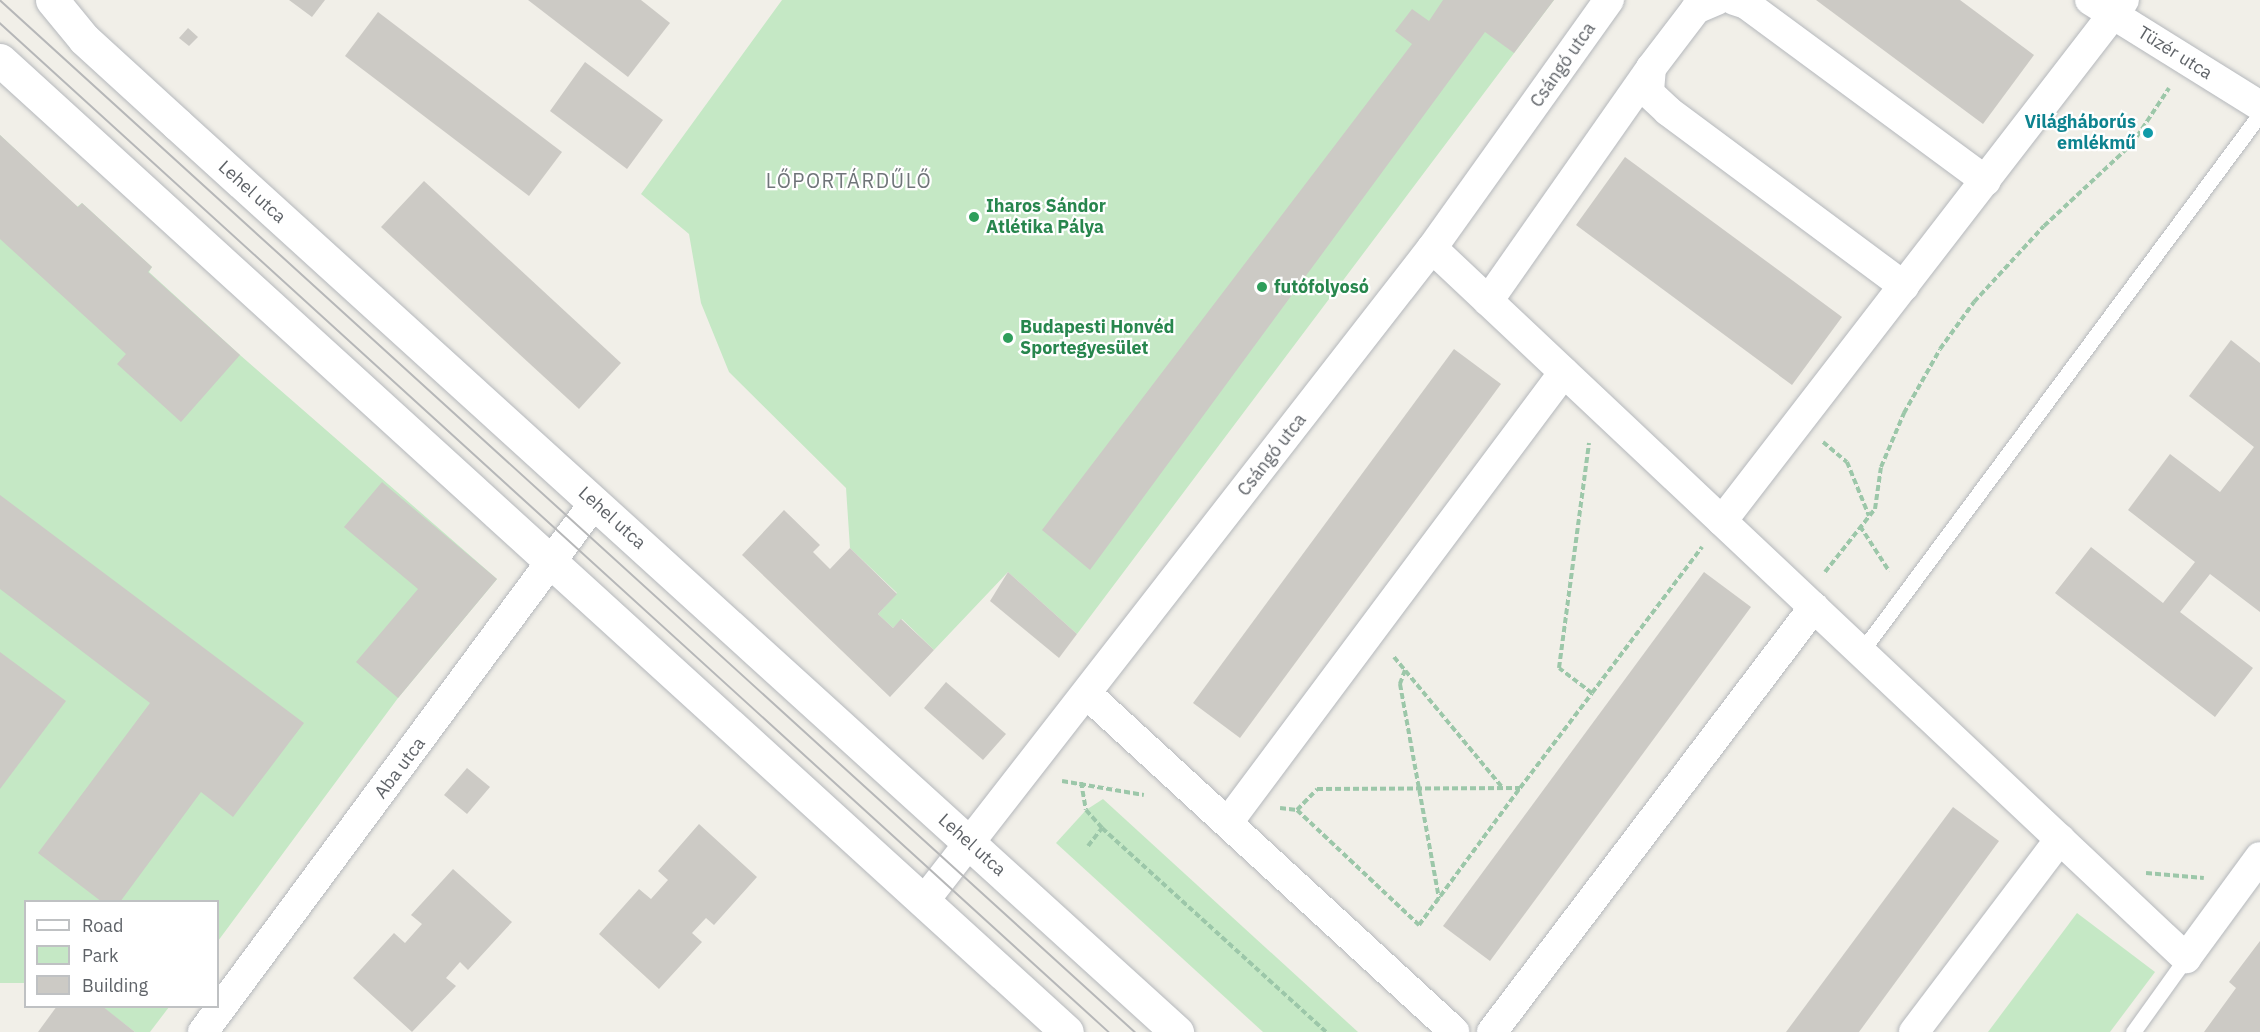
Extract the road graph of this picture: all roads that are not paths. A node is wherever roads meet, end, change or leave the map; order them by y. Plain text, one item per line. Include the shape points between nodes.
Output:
1 (52, 0) edge
2 (1609, 0) edge
3 (1717, 0) edge
4 (1734, 0) edge
5 (2110, 5) edge
6 (0, 60) edge
7 (1651, 68) junction
8 (2260, 106) edge
9 (2260, 114) edge
10 (1986, 181) junction
11 (1432, 248) junction
12 (1904, 286) junction
13 (1488, 301) junction
14 (1564, 372) junction
15 (595, 502) junction
16 (1722, 521) junction
17 (552, 562) junction
18 (1809, 603) junction
19 (1861, 652) junction
20 (1087, 694) junction
21 (1236, 812) junction
22 (2060, 839) junction
23 (971, 844) junction
24 (2251, 869) edge
25 (924, 901) junction
26 (2186, 958) junction
27 (203, 1032) edge
28 (1067, 1032) edge
29 (1177, 1032) edge
30 (1454, 1032) edge
31 (1492, 1032) edge
32 (1914, 1032) edge
33 (2133, 1032) edge

1 - 15 main road, Lehel utca via 93,46
2 - 11 street, Csángó utca
3 - 7 street via 1696,9
4 - 10 street via 1746,4
5 - 8 street, Tüzér utca via 2186,60
5 - 10 street
6 - 17 main road
7 - 12 street via 1648,93 1668,111
7 - 13 street
9 - 19 lane
10 - 12 street
11 - 13 street
11 - 20 street, Csángó utca
12 - 16 street
13 - 14 street
14 - 16 street
14 - 21 street
15 - 17 street, Aba utca
15 - 23 main road, Lehel utca
16 - 18 street
17 - 25 main road
17 - 27 street, Aba utca
18 - 19 street
18 - 31 street
19 - 22 street
20 - 21 street via 1205,800
20 - 23 street, Csángó utca
21 - 30 street
22 - 26 street
22 - 32 street
23 - 25 street, Csángó utca
23 - 29 main road, Lehel utca
24 - 26 street
25 - 28 main road
26 - 33 lane

